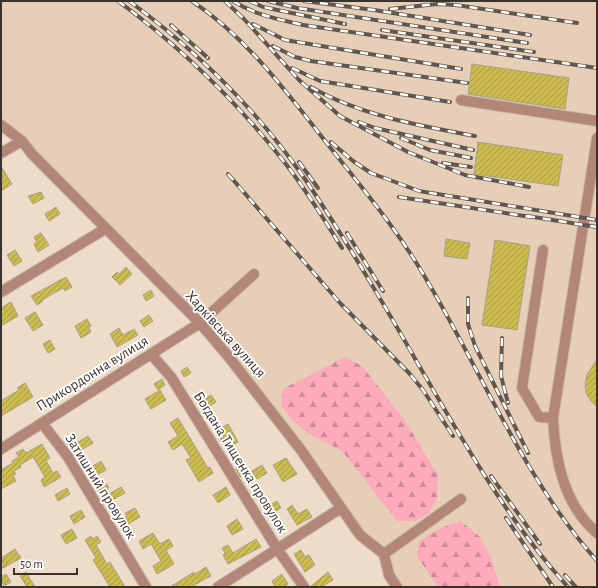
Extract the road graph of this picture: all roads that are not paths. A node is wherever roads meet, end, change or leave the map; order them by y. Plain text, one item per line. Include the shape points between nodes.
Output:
1 (461, 100) dead end
2 (597, 121) edge
3 (1, 125) edge
4 (597, 138) edge
5 (22, 141) junction
6 (1, 153) edge
7 (105, 229) junction
8 (543, 250) dead end
9 (254, 274) dead end
10 (1, 292) edge
11 (200, 323) junction
12 (150, 354) junction
13 (553, 418) junction
14 (42, 423) junction
15 (1, 449) edge
16 (461, 499) dead end
17 (341, 508) junction
18 (597, 533) edge
19 (278, 550) junction
20 (384, 554) junction
21 (146, 587) edge
22 (218, 587) edge
23 (304, 587) edge
24 (397, 587) edge

1 - 2 street
3 - 5 street, Харківська вулиця
4 - 13 street
5 - 6 street
5 - 7 street, Харківська вулиця
7 - 10 street
7 - 11 street, Харківська вулиця
8 - 13 street via 522,388 539,417
9 - 11 street, Прикордонна вулиця
11 - 12 street, Прикордонна вулиця
11 - 17 street, Харківська вулиця via 301,450
12 - 14 street, Прикордонна вулиця
12 - 19 street, Богдана Тищенка провулок via 170,377
13 - 18 street via 554,441 563,481 579,511
14 - 15 street, Прикордонна вулиця
14 - 21 street, Затишний провулок via 68,457
16 - 20 street
17 - 19 street
17 - 20 street, Харківська вулиця via 360,535
19 - 22 street
19 - 23 street, Богдана Тищенка провулок
20 - 24 street via 389,575

